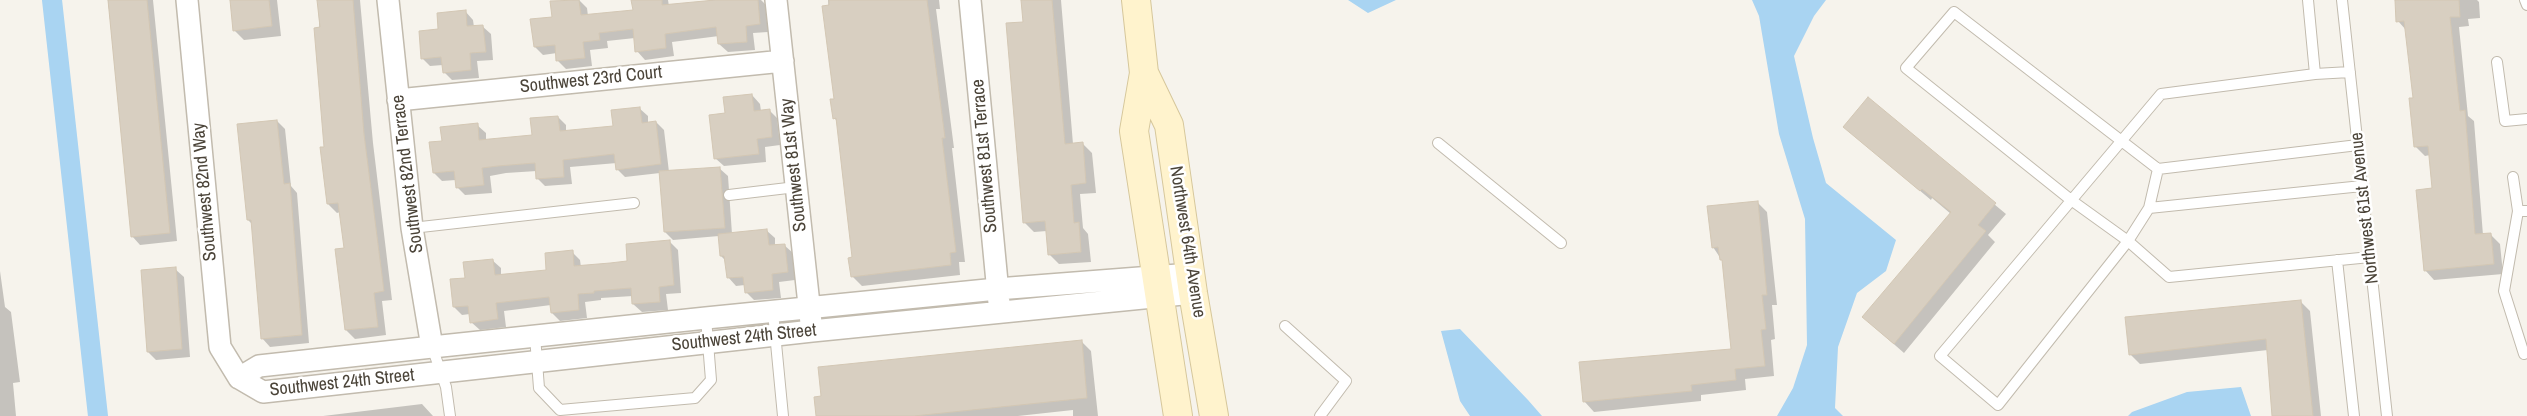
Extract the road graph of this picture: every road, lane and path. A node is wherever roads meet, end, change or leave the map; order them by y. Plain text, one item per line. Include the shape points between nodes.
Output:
1 (187, 0) edge
2 (388, 0) edge
3 (776, 0) edge
4 (970, 0) edge
5 (1136, 0) edge
6 (2308, 0) edge
7 (2342, 0) edge
8 (2525, 0) edge
9 (2527, 6) edge
10 (783, 61) junction
11 (2497, 62) dead end
12 (1144, 72) junction
13 (2350, 72) junction
14 (2315, 74) junction
15 (398, 100) junction
16 (2527, 119) edge
17 (2121, 141) junction
18 (1438, 142) dead end
19 (2358, 145) junction
20 (2158, 169) junction
21 (2513, 177) dead end
22 (2362, 186) junction
23 (796, 187) junction
24 (729, 195) dead end
25 (2071, 200) junction
26 (634, 203) dead end
27 (2149, 208) junction
28 (2523, 211) edge
29 (412, 228) junction
30 (2128, 241) junction
31 (1561, 243) dead end
32 (2370, 257) junction
33 (2337, 260) junction
34 (1192, 284) junction
35 (1157, 286) junction
36 (998, 290) junction
37 (809, 308) junction
38 (773, 312) junction
39 (1000, 312) junction
40 (706, 318) junction
41 (1285, 326) dead end
42 (812, 331) junction
43 (775, 335) junction
44 (535, 336) junction
45 (708, 342) junction
46 (432, 347) junction
47 (2524, 354) dead end
48 (537, 361) junction
49 (441, 373) junction
50 (240, 378) junction
51 (450, 416) edge
52 (784, 416) edge
53 (1178, 416) edge
54 (1214, 416) edge
55 (1320, 416) edge
56 (2354, 416) edge
57 (2387, 416) edge

1 - 50 street, Southwest 82nd Way via 220,347
2 - 15 street, Southwest 82nd Terrace
3 - 10 street, Southwest 81st Way
4 - 36 street, Southwest 81st Terrace
5 - 12 street, Northwest 64th Avenue
6 - 14 lane
7 - 13 lane, Northwest 61st Avenue
8 - 9 lane
10 - 15 street, Southwest 23rd Court
10 - 23 street, Southwest 81st Way
11 - 16 lane via 2505,121
12 - 34 street, Northwest 64th Avenue via 1169,125
12 - 35 street, Northwest 64th Avenue via 1134,131
13 - 14 lane
13 - 19 lane, Northwest 61st Avenue
14 - 17 lane via 2161,94
15 - 29 street, Southwest 82nd Terrace
17 - 20 lane
17 - 25 lane
17 - 25 lane via 1954,12 1906,68
18 - 31 lane
19 - 20 lane
19 - 22 lane, Northwest 61st Avenue
20 - 27 lane
21 - 28 lane
22 - 27 lane
22 - 32 lane, Northwest 61st Avenue
23 - 24 lane
23 - 37 street, Southwest 81st Way
25 - 30 lane
25 - 30 lane via 1940,356 1998,405
26 - 29 lane
27 - 30 lane
28 - 47 lane via 2504,291
29 - 46 street, Southwest 82nd Terrace
30 - 33 lane via 2169,278
32 - 33 lane
32 - 57 lane, Northwest 61st Avenue
33 - 56 lane
34 - 35 street, Southwest 24th Street
34 - 54 street, Northwest 64th Avenue
35 - 36 street, Southwest 24th Street
35 - 39 street, Southwest 24th Street
35 - 53 street, Northwest 64th Avenue
36 - 37 street, Southwest 24th Street
36 - 39 street, Southwest 81st Terrace
37 - 38 street, Southwest 24th Street
37 - 42 street, Southwest 81st Way
38 - 40 street, Southwest 24th Street
38 - 43 lane
39 - 42 street, Southwest 24th Street
40 - 44 street, Southwest 24th Street
40 - 45 lane
41 - 55 lane via 1346,381
42 - 43 street, Southwest 24th Street
43 - 45 street, Southwest 24th Street
43 - 52 lane
44 - 46 street, Southwest 24th Street
44 - 48 lane
45 - 48 street, Southwest 24th Street
45 - 48 lane via 711,380 695,398 560,410 539,388
46 - 49 lane
46 - 50 street, Southwest 24th Street via 259,366
48 - 49 street, Southwest 24th Street
49 - 50 street, Southwest 24th Street via 263,392
49 - 51 lane

